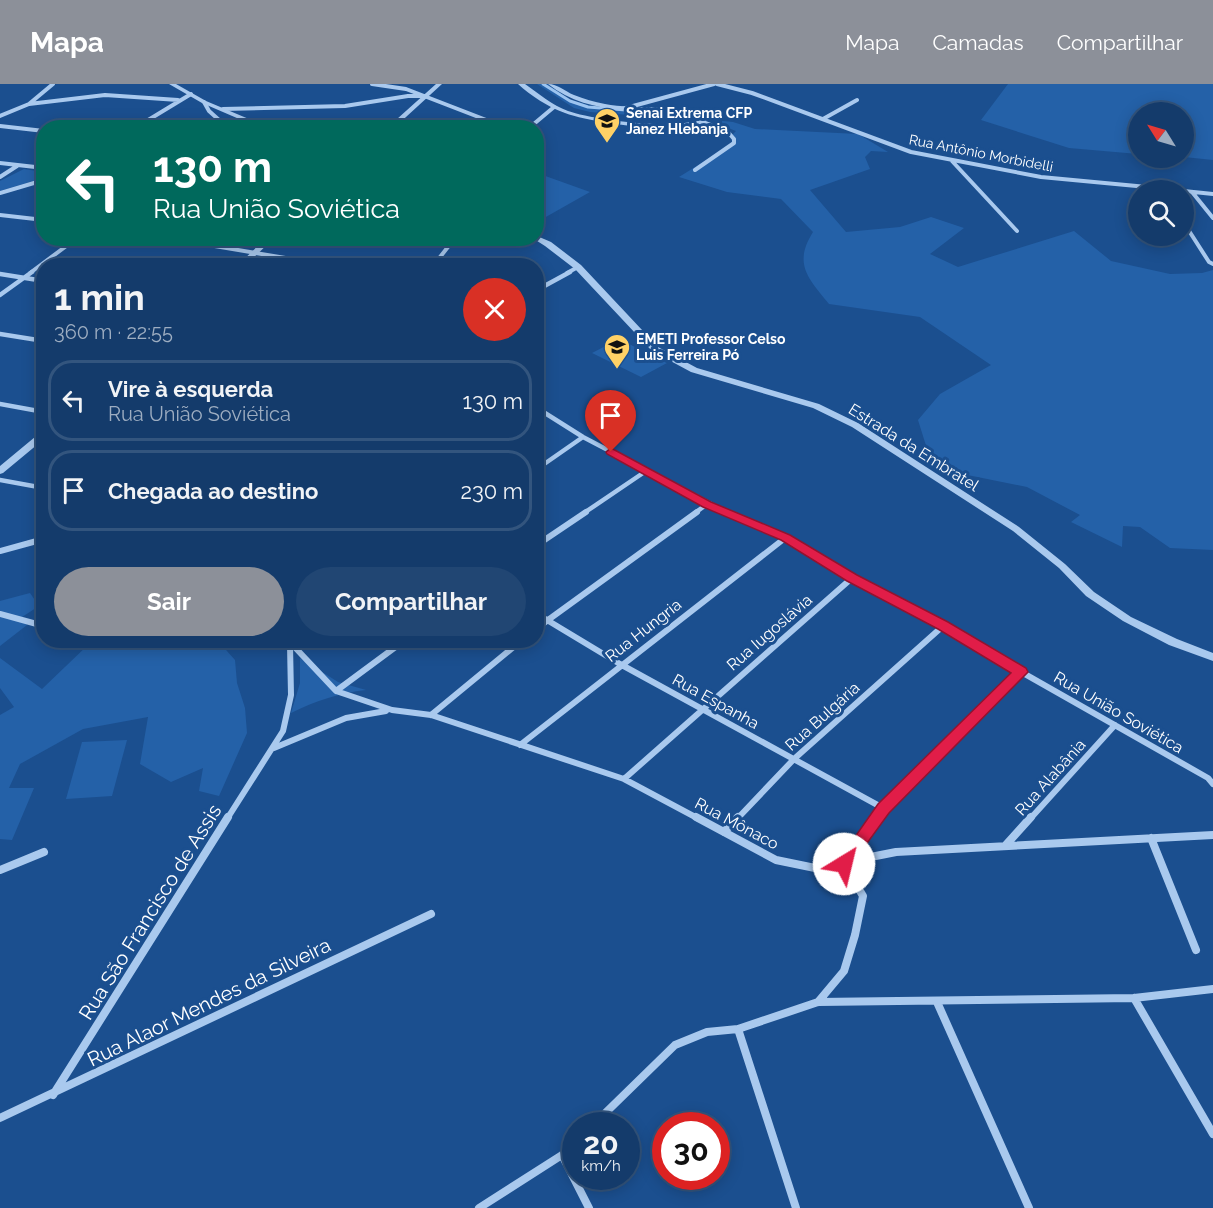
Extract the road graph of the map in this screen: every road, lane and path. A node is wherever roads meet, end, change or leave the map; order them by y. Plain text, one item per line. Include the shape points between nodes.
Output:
1 (53, 84) edge
2 (172, 84) edge
3 (372, 84) edge
4 (439, 84) edge
5 (521, 84) edge
6 (551, 84) edge
7 (716, 84) edge
8 (191, 94) junction
9 (427, 96) junction
10 (178, 100) junction
11 (857, 100) dead end
12 (204, 102) junction
13 (29, 104) junction
14 (554, 107) junction
15 (223, 109) junction
16 (621, 109) junction
17 (0, 116) edge
18 (822, 119) junction
19 (147, 120) edge
20 (219, 120) edge
21 (248, 120) edge
22 (399, 120) edge
23 (487, 120) edge
24 (539, 120) edge
25 (703, 122) junction
26 (0, 126) edge
27 (36, 130) edge
28 (952, 161) junction
29 (0, 163) edge
30 (18, 166) junction
31 (36, 167) edge
32 (695, 170) dead end
33 (0, 177) edge
34 (36, 182) edge
35 (1128, 187) edge
36 (1194, 192) edge
37 (0, 193) edge
38 (1194, 194) edge
39 (1213, 194) edge
40 (0, 215) edge
41 (1213, 218) edge
42 (36, 219) edge
43 (1017, 231) dead end
44 (1194, 238) edge
45 (544, 242) edge
46 (66, 246) edge
47 (217, 246) edge
48 (262, 246) edge
49 (449, 246) edge
50 (256, 252) junction
51 (50, 258) edge
52 (249, 258) edge
53 (289, 258) edge
54 (439, 258) edge
55 (1213, 264) edge
56 (578, 267) junction
57 (36, 268) edge
58 (0, 274) edge
59 (24, 277) junction
60 (36, 279) edge
61 (544, 286) edge
62 (0, 295) edge
63 (2, 336) edge
64 (36, 340) edge
65 (0, 404) edge
66 (36, 411) edge
67 (544, 412) edge
68 (583, 437) junction
69 (36, 441) edge
70 (544, 464) edge
71 (0, 471) edge
72 (646, 471) junction
73 (0, 480) edge
74 (36, 487) edge
75 (707, 504) junction
76 (785, 538) junction
77 (544, 540) edge
78 (36, 541) edge
79 (0, 551) edge
80 (852, 578) junction
81 (0, 614) edge
82 (546, 621) joint
83 (36, 624) edge
84 (943, 626) junction
85 (289, 648) edge
86 (294, 648) edge
87 (394, 648) edge
88 (512, 648) edge
89 (1213, 657) edge
90 (620, 664) junction
91 (1021, 672) junction
92 (336, 691) junction
93 (702, 708) junction
94 (392, 710) junction
95 (431, 715) junction
96 (1115, 725) junction
97 (520, 745) junction
98 (274, 748) junction
99 (794, 759) junction
100 (624, 779) junction
101 (1213, 784) edge
102 (883, 808) junction
103 (724, 832) junction
104 (1213, 835) edge
105 (1151, 838) junction
106 (1005, 846) junction
107 (44, 852) dead end
108 (844, 864) junction
109 (0, 870) edge
110 (431, 914) dead end
111 (1196, 950) dead end
112 (1213, 989) edge
113 (1134, 998) junction
114 (818, 1002) junction
115 (937, 1002) junction
116 (738, 1029) junction
117 (53, 1095) junction
118 (606, 1112) edge
119 (0, 1118) edge
120 (1213, 1134) edge
121 (562, 1155) edge
122 (580, 1190) edge
123 (479, 1208) edge
124 (589, 1208) edge
125 (796, 1208) edge
126 (1029, 1208) edge

1 - 13 street
2 - 8 street
3 - 9 street via 406,88
4 - 9 street
5 - 14 street
6 - 16 street via 577,99
7 - 16 street
7 - 18 street, Rua Antônio Morbidelli
8 - 10 street
8 - 12 street
9 - 15 street via 345,106
9 - 22 street
9 - 23 street
10 - 13 street via 105,95
10 - 19 street
11 - 18 street
12 - 15 street
12 - 20 street
13 - 17 street
14 - 24 street
14 - 25 street via 572,115 609,121 686,126
15 - 21 street
16 - 25 street via 709,116
18 - 28 street, Rua Antônio Morbidelli via 911,152
25 - 32 street via 727,131 735,143
26 - 27 street
28 - 35 street, Rua Antônio Morbidelli
28 - 43 street
29 - 30 street
30 - 31 street
30 - 33 street
34 - 37 street
36 - 39 street
38 - 41 street
40 - 42 street
44 - 55 street
45 - 56 street, Estrada da Embratel
46 - 51 street
47 - 50 street
48 - 50 street
49 - 54 street
50 - 52 street
50 - 53 street
56 - 61 street
56 - 89 street, Estrada da Embratel via 655,349 694,370 816,406 855,425 1016,529 1090,594 1127,619
57 - 59 street
58 - 59 street
59 - 60 street
59 - 62 street
63 - 64 street
65 - 66 street
67 - 68 street, Rua União Soviética
68 - 70 street
68 - 72 street, Rua União Soviética
69 - 71 street
72 - 75 street, Rua União Soviética
72 - 77 street
73 - 74 street
75 - 76 street, Rua União Soviética
75 - 82 street
76 - 80 street, Rua União Soviética
76 - 90 street, Rua Hungria
78 - 79 street
80 - 84 street, Rua União Soviética
80 - 93 street, Rua Iugoslávia
81 - 83 street
82 - 90 street, Rua Espanha
84 - 91 street, Rua União Soviética
84 - 99 street, Rua Bulgária
85 - 98 street, Rua São Francisco de Assis via 291,695 283,731
86 - 92 street, Rua Mônaco
87 - 92 street
88 - 95 street
90 - 93 street, Rua Espanha
90 - 97 street, Rua Hungria
91 - 96 street, Rua União Soviética
91 - 102 street
92 - 94 street, Rua Mônaco
93 - 99 street, Rua Espanha
93 - 100 street, Rua Iugoslávia
94 - 95 street, Rua Mônaco
94 - 98 street via 346,718
95 - 97 street, Rua Mônaco
96 - 101 street, Rua União Soviética
96 - 106 street, Rua Alabânia
97 - 100 street, Rua Mônaco
98 - 117 street, Rua São Francisco de Assis
99 - 102 street, Rua Espanha
99 - 103 street, Rua Bulgária
100 - 103 street, Rua Mônaco
102 - 108 street
103 - 108 street, Rua Mônaco via 776,860 815,868
104 - 105 street, Rua Mônaco
105 - 106 street, Rua Mônaco
105 - 111 street
106 - 108 street, Rua Mônaco via 896,852
107 - 109 street
108 - 114 street via 863,896 844,971
110 - 117 street, Rua Alaor Mendes da Silveira
112 - 113 street
113 - 115 street
113 - 120 street
114 - 115 street
114 - 116 street
115 - 126 street
116 - 118 street via 707,1032 675,1045
116 - 125 street
117 - 119 street, Rua Alaor Mendes da Silveira
121 - 123 street
122 - 124 street

